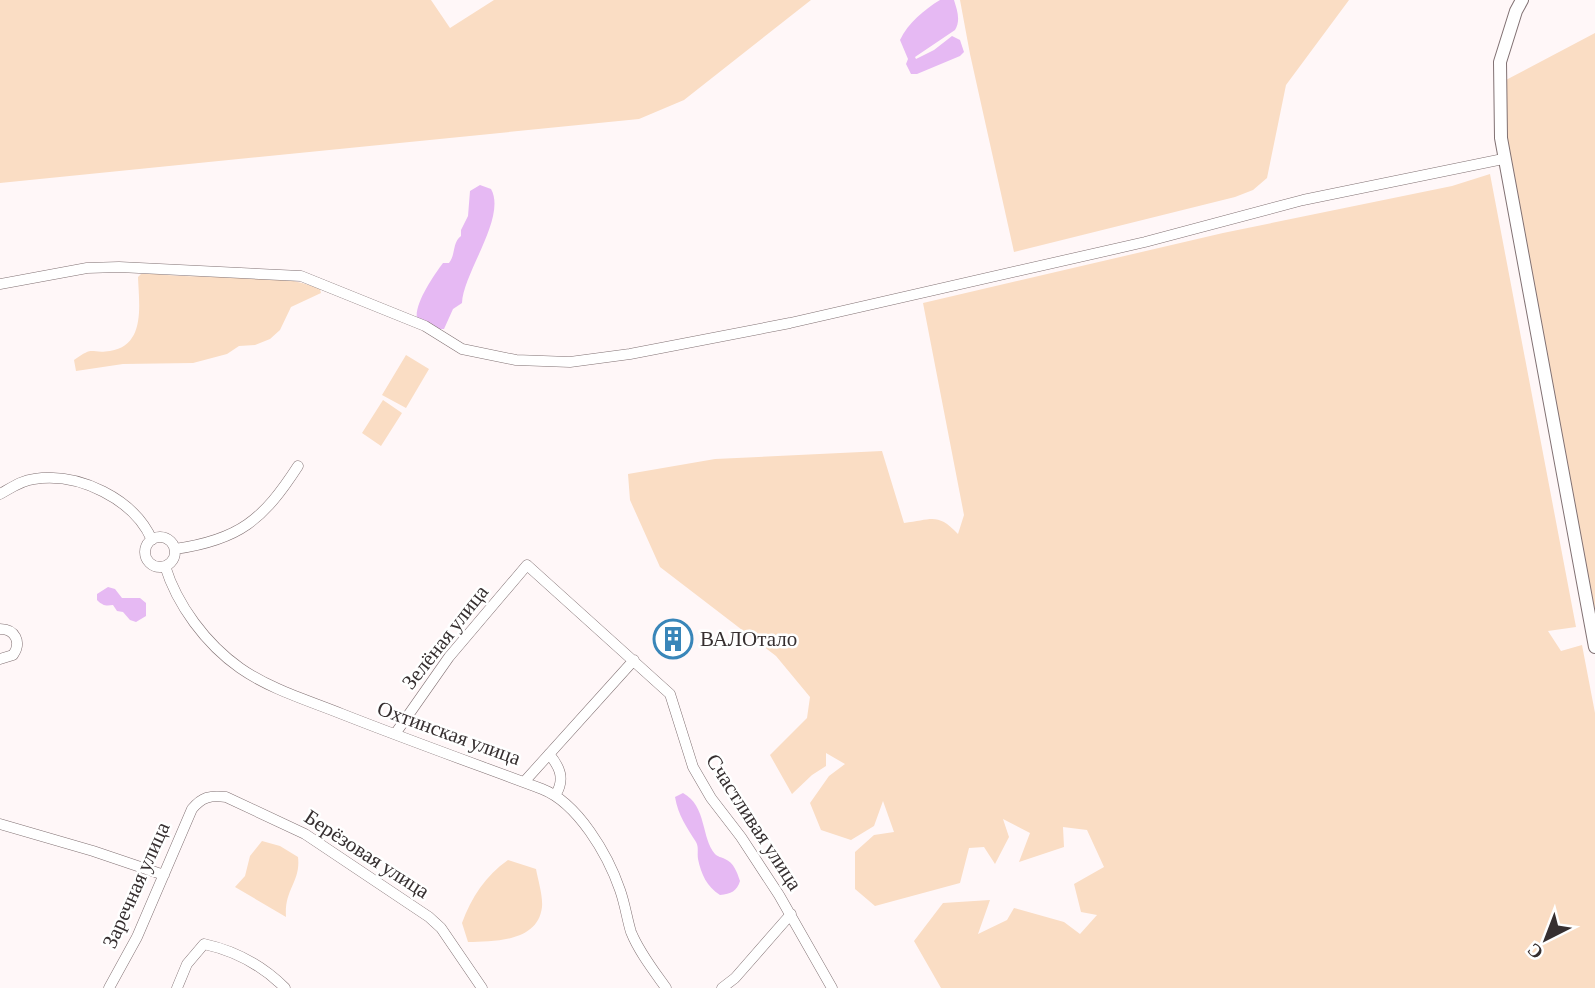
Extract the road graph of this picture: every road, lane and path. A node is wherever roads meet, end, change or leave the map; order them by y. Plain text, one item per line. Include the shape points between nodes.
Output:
1 (1522, 0) edge
2 (1503, 159) junction
3 (0, 284) edge
4 (298, 466) dead end
5 (0, 494) edge
6 (152, 540) junction
7 (174, 549) junction
8 (527, 565) joint
9 (164, 566) junction
10 (0, 629) edge
11 (1595, 647) edge
12 (0, 659) edge
13 (634, 660) junction
14 (395, 734) junction
15 (549, 754) junction
16 (524, 782) junction
17 (556, 794) junction
18 (201, 799) joint
19 (0, 824) edge
20 (164, 875) junction
21 (791, 914) junction
22 (109, 988) edge
23 (177, 988) edge
24 (285, 988) edge
25 (482, 988) edge
26 (666, 988) edge
27 (722, 988) edge
28 (832, 988) edge

1 - 2 street via 1500,62
2 - 3 street via 1303,200 1131,246 790,323 570,362 516,360 462,349 425,326 301,276 119,267 87,268
2 - 11 street
4 - 7 street via 266,510 244,527 220,539
5 - 6 street, Охтинская улица via 34,479 86,485 130,509
6 - 7 street via 165,538
6 - 9 street, Охтинская улица via 145,547 148,562
7 - 9 street via 174,557
8 - 13 street, Счастливая улица
8 - 14 street, Зелёная улица via 449,657
9 - 14 street, Охтинская улица via 198,627 240,668 266,684
10 - 12 street via 12,632 18,646 13,655
13 - 15 street
13 - 21 street, Счастливая улица via 670,694 692,766
14 - 16 street, Охтинская улица
15 - 16 street
15 - 17 street via 562,777
16 - 17 street, Охтинская улица
17 - 26 street, Охтинская улица via 601,849 620,890 632,933
18 - 20 street, Заречная улица via 186,821
18 - 25 street, Берёзовая улица via 226,797 305,834 429,917
19 - 20 street
20 - 22 street, Заречная улица
21 - 27 street
21 - 28 street, Счастливая улица
23 - 24 street via 187,964 204,944 248,960

